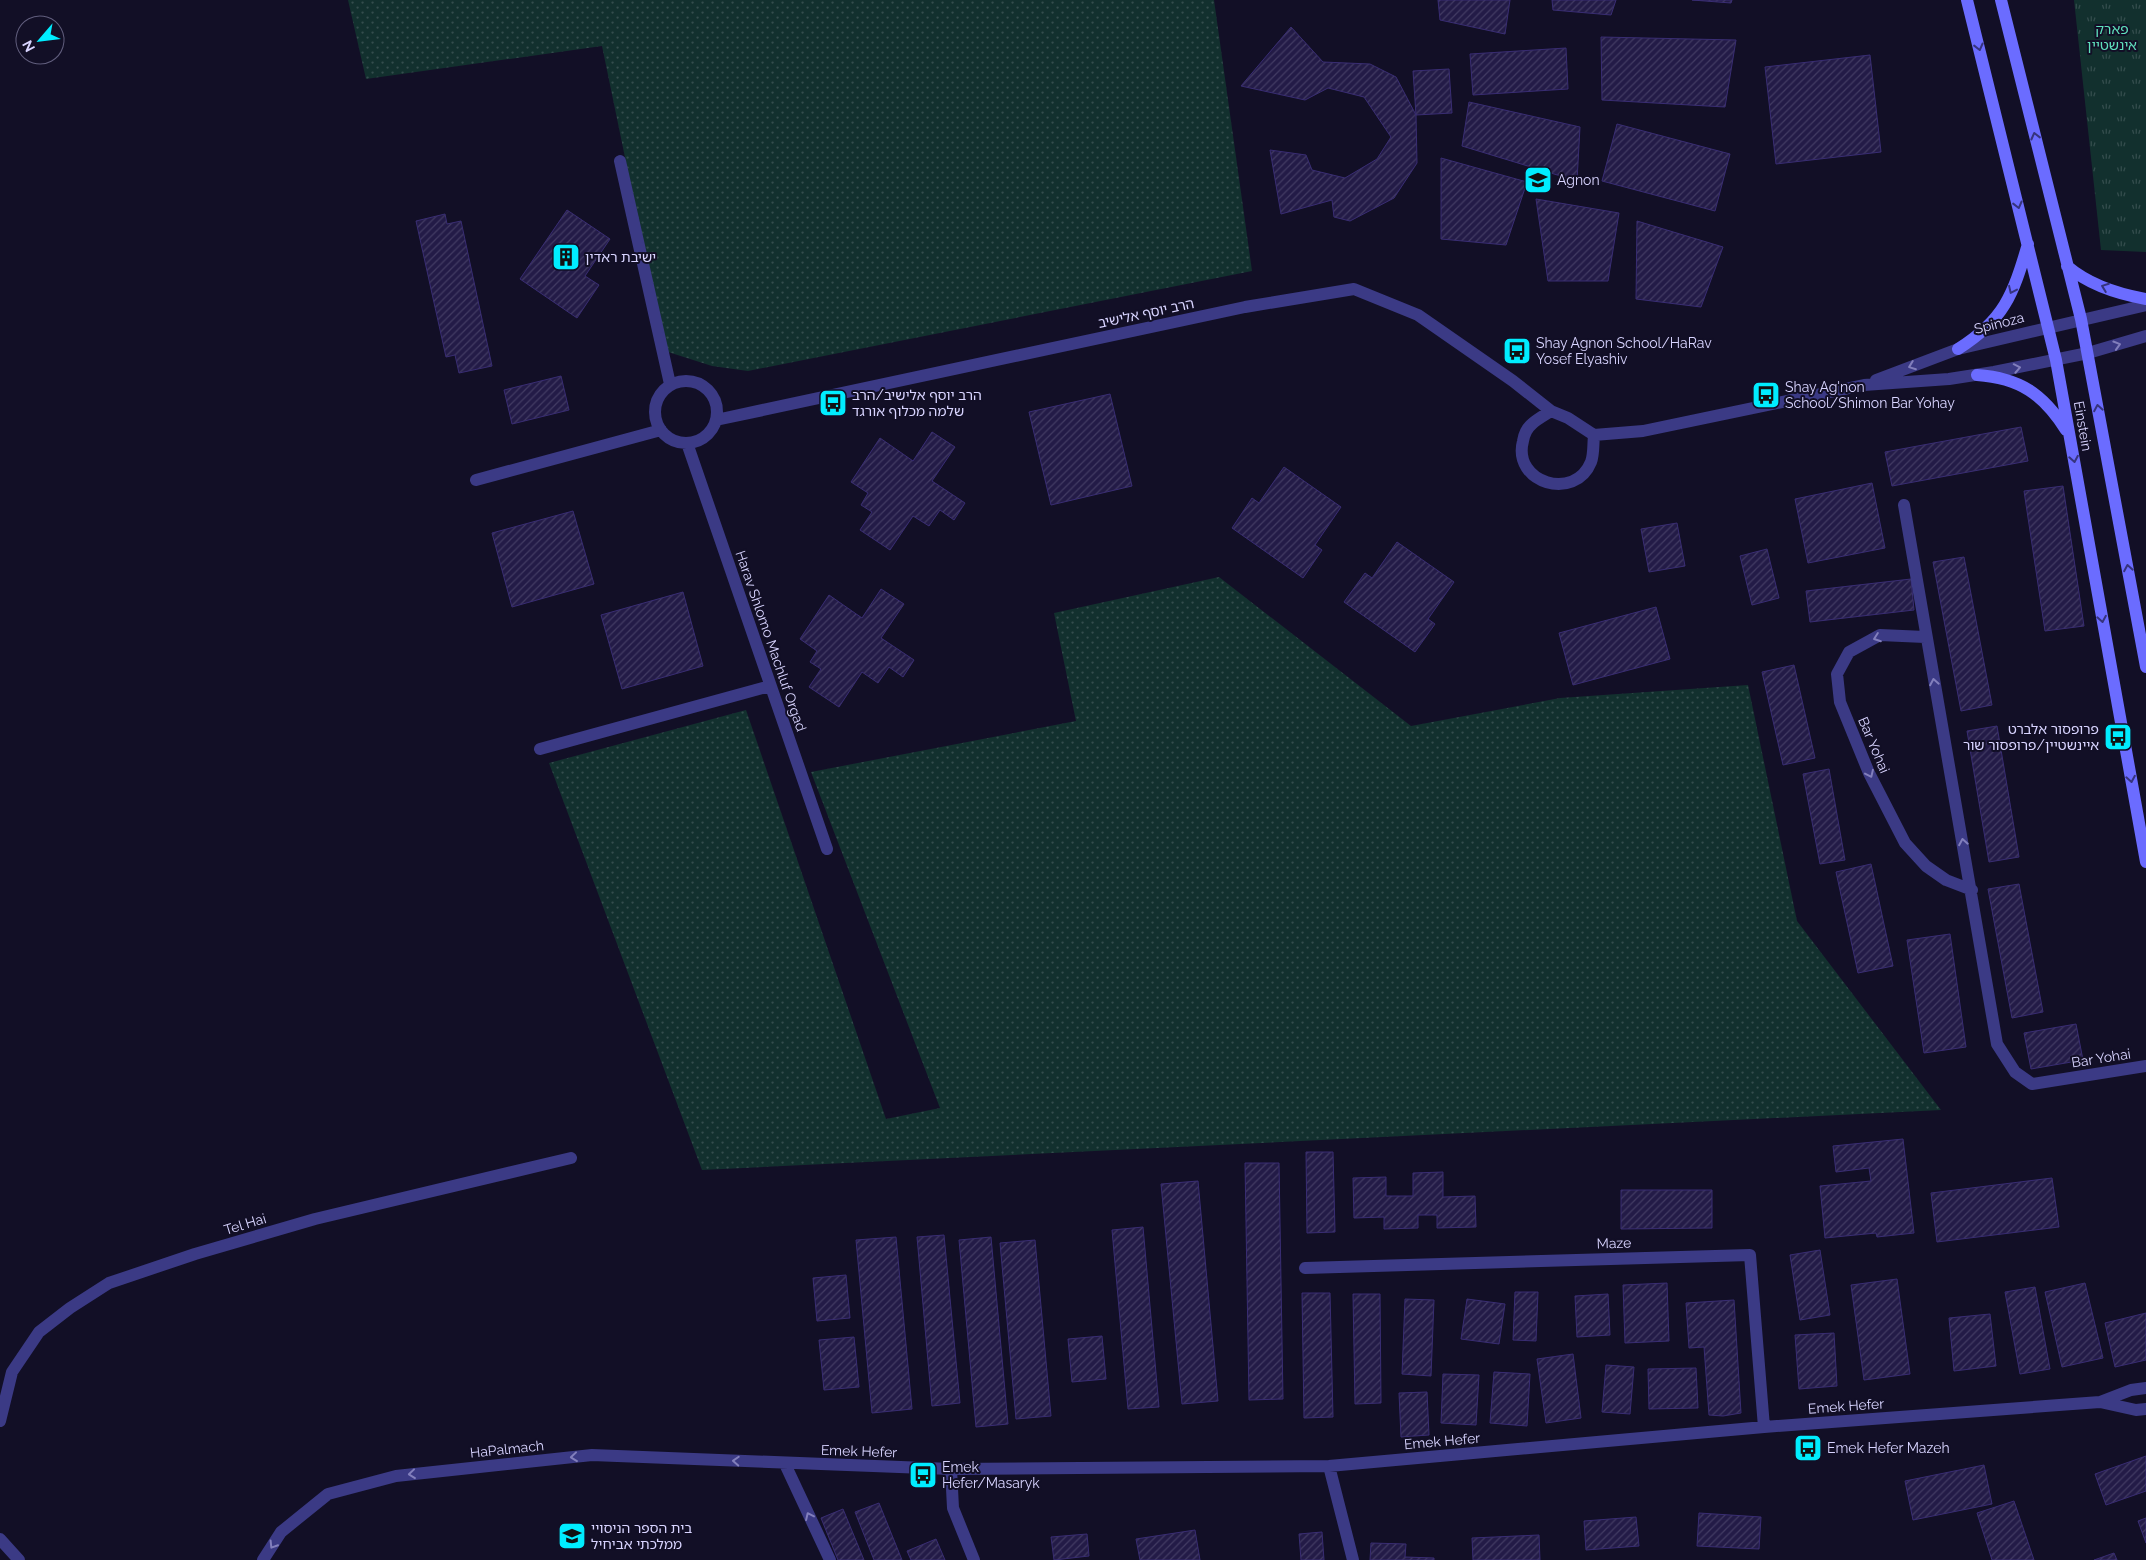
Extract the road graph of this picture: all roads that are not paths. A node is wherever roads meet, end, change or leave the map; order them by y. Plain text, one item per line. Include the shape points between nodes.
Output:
1 (1967, 0) edge
2 (2001, 0) edge
3 (620, 162) dead end
4 (2028, 244) junction
5 (2068, 266) junction
6 (2146, 299) edge
7 (2146, 305) edge
8 (2081, 319) junction
9 (2049, 326) junction
10 (2146, 336) edge
11 (1958, 349) junction
12 (2088, 353) junction
13 (2056, 360) junction
14 (1977, 375) junction
15 (670, 384) junction
16 (1864, 385) junction
17 (1551, 411) junction
18 (716, 420) junction
19 (661, 430) junction
20 (1594, 435) junction
21 (2070, 436) junction
22 (687, 443) junction
23 (476, 480) dead end
24 (1904, 505) dead end
25 (1925, 637) junction
26 (2145, 651) edge
27 (2146, 667) edge
28 (770, 686) junction
29 (540, 749) dead end
30 (827, 849) dead end
31 (2146, 862) edge
32 (1972, 890) junction
33 (2146, 1066) edge
34 (571, 1158) dead end
35 (1305, 1268) dead end
36 (2146, 1388) edge
37 (2100, 1402) junction
38 (2146, 1409) edge
39 (0, 1421) edge
40 (1764, 1427) junction
41 (785, 1464) junction
42 (1329, 1466) junction
43 (951, 1469) junction
44 (0, 1539) edge
45 (19, 1560) edge
46 (263, 1560) edge
47 (830, 1560) edge
48 (974, 1560) edge
49 (1353, 1560) edge

1 -> 4 main road, Einstein
5 -> 2 main road, Einstein
3 - 15 street
4 - 9 main road, Einstein
4 -> 11 main road via 2008,300 1995,320
6 -> 5 main road via 2119,293 2087,280
5 - 8 main road, Einstein
7 - 8 street, Spinoza
8 - 9 street, Spinoza
8 - 12 main road, Einstein
9 - 11 street, Spinoza
9 - 13 main road, Einstein
12 -> 10 street, Spinoza
11 -> 16 street, Spinoza
12 - 13 street, Spinoza
26 -> 12 main road, Einstein
14 -> 13 street, Spinoza
13 - 21 main road, Einstein
14 - 16 street, Spinoza
14 - 21 main road via 2021,384 2036,394 2059,418
15 - 18 street via 691,381 710,391 715,400
15 - 19 street via 662,392 655,411
16 - 20 street, Spinoza via 1643,431
17 - 18 street, הרב יוסף אלישיב via 1418,315 1354,288 1245,307
17 - 20 street
17 - 20 street via 1531,424 1522,445 1522,457 1527,468 1545,483 1556,485 1579,478 1592,460
18 - 22 street via 706,436
19 - 22 street via 668,438
19 - 23 street
21 -> 31 main road, Einstein
22 - 28 street, Harav Shlomo Machluf Orgad
24 - 25 street, Bar Yohai
32 -> 25 street, Bar Yohai
25 -> 32 street, Bar Yohai via 1880,635 1849,652 1837,674 1840,702 1869,773 1905,843 1926,866 1946,880
26 - 27 main road, Einstein
28 - 29 street
28 - 30 street, Harav Shlomo Machluf Orgad
32 - 33 street, Bar Yohai via 1997,1044 2014,1072 2032,1084
34 - 39 street, Tel Hai via 315,1219 109,1283 39,1332 12,1372
35 - 40 street, Maze via 1750,1255
36 - 37 street, Emek Hefer
37 - 38 street, Emek Hefer
37 - 40 street, Emek Hefer
40 - 42 street, Emek Hefer
41 - 43 street, Emek Hefer
41 -> 46 street, HaPalmach via 592,1455 396,1476 328,1494 281,1532
47 -> 41 street
42 - 43 street, Emek Hefer
42 - 49 street
43 - 48 street via 953,1508
44 - 45 street

